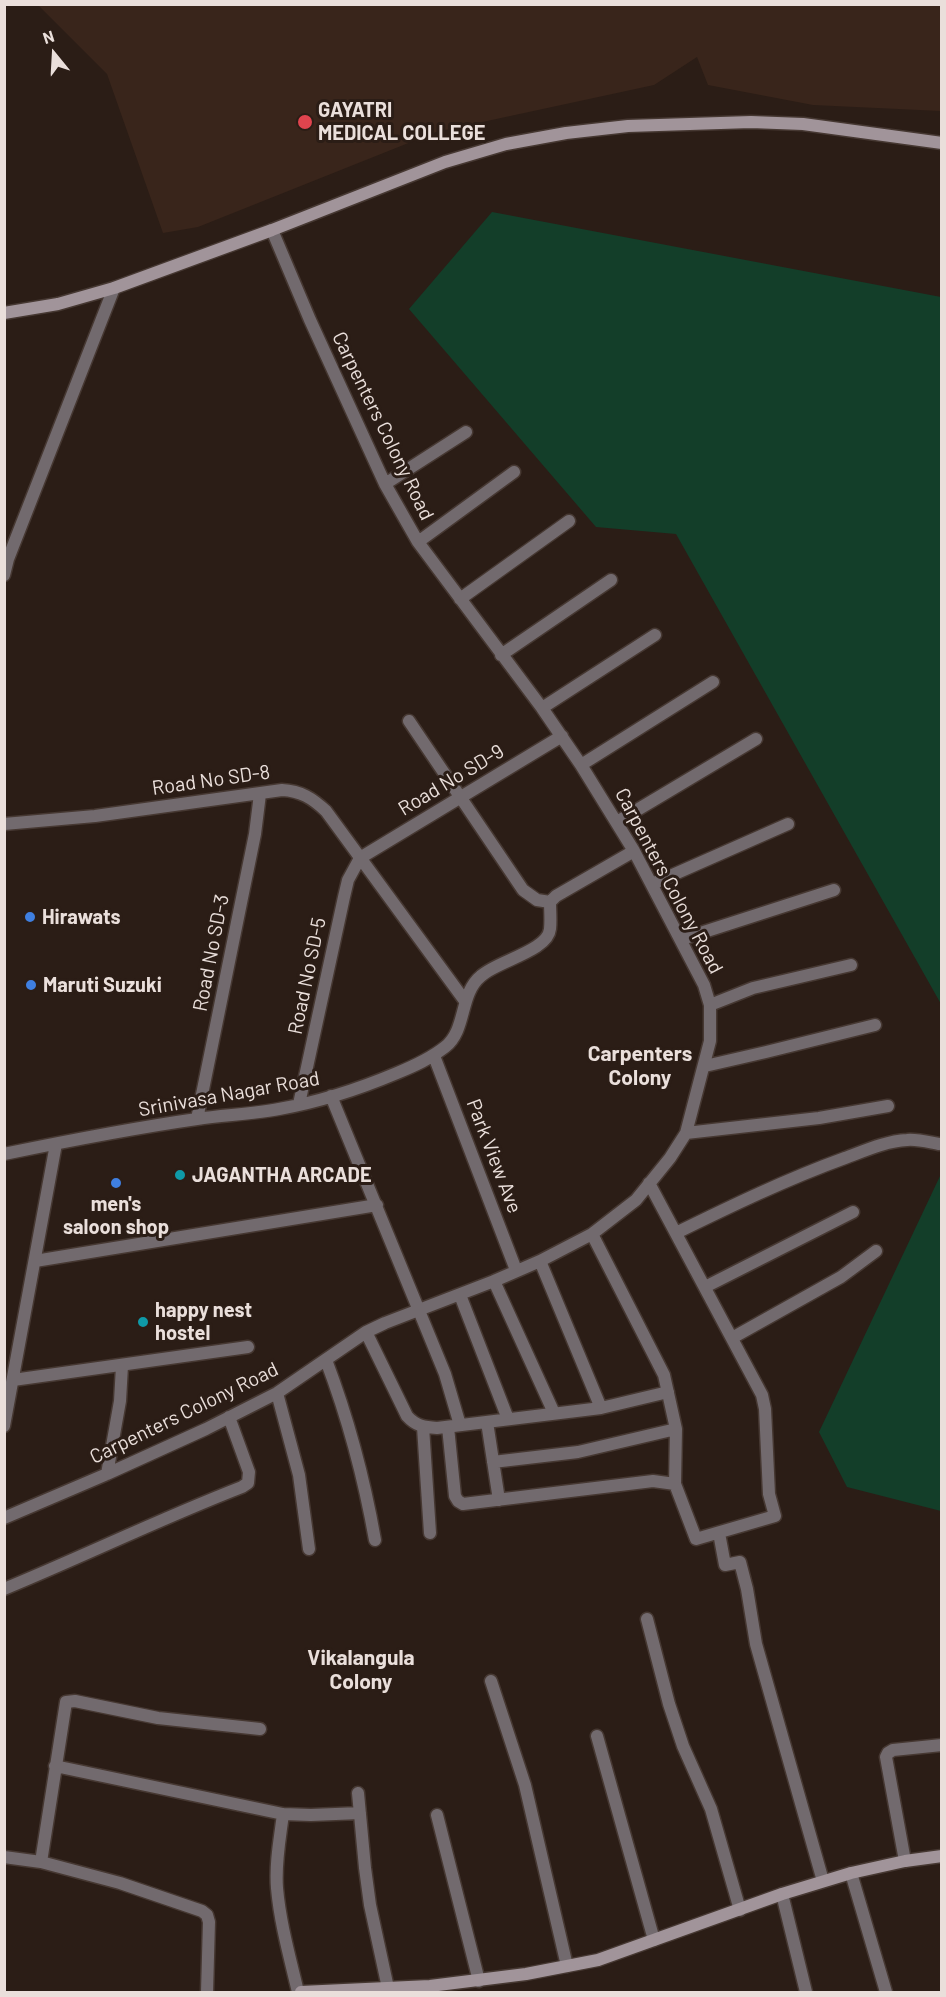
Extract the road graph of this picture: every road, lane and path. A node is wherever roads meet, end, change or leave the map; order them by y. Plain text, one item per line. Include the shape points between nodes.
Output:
1 (942, 143) edge
2 (272, 230) junction
3 (114, 288) junction
4 (4, 313) edge
5 (466, 432) dead end
6 (514, 472) dead end
7 (385, 484) junction
8 (569, 521) dead end
9 (418, 542) junction
10 (4, 575) edge
11 (611, 580) dead end
12 (460, 599) junction
13 (655, 635) dead end
14 (501, 655) junction
15 (713, 682) dead end
16 (542, 708) junction
17 (409, 721) dead end
18 (562, 736) junction
19 (756, 739) dead end
20 (581, 765) junction
21 (260, 794) junction
22 (461, 797) junction
23 (617, 822) junction
24 (4, 824) edge
25 (788, 824) dead end
26 (634, 851) junction
27 (360, 858) junction
28 (652, 884) junction
29 (834, 890) dead end
30 (550, 902) junction
31 (682, 939) junction
32 (851, 965) dead end
33 (465, 1001) junction
34 (710, 1005) junction
35 (875, 1025) dead end
36 (434, 1056) junction
37 (705, 1066) junction
38 (331, 1096) junction
39 (299, 1104) junction
40 (888, 1106) dead end
41 (197, 1119) junction
42 (686, 1133) junction
43 (56, 1144) junction
44 (939, 1144) dead end
45 (4, 1154) edge
46 (649, 1183) junction
47 (376, 1205) junction
48 (853, 1212) dead end
49 (676, 1233) junction
50 (592, 1234) junction
51 (876, 1251) dead end
52 (35, 1261) junction
53 (540, 1261) junction
54 (516, 1270) junction
55 (494, 1281) junction
56 (705, 1287) junction
57 (460, 1295) junction
58 (420, 1310) junction
59 (366, 1332) junction
60 (732, 1338) junction
61 (248, 1347) dead end
62 (326, 1360) junction
63 (122, 1366) junction
64 (13, 1380) junction
65 (668, 1392) junction
66 (276, 1394) junction
67 (601, 1408) junction
68 (554, 1413) junction
69 (229, 1417) junction
70 (508, 1419) junction
71 (487, 1422) junction
72 (4, 1425) edge
73 (454, 1426) junction
74 (423, 1427) junction
75 (676, 1429) junction
76 (493, 1462) junction
77 (107, 1474) junction
78 (675, 1484) junction
79 (499, 1500) junction
80 (4, 1518) edge
81 (430, 1533) dead end
82 (718, 1533) junction
83 (375, 1540) dead end
84 (309, 1549) dead end
85 (4, 1589) edge
86 (647, 1619) dead end
87 (491, 1681) dead end
88 (260, 1729) dead end
89 (597, 1736) dead end
90 (942, 1745) edge
91 (55, 1766) junction
92 (358, 1793) dead end
93 (360, 1813) junction
94 (283, 1814) junction
95 (437, 1815) dead end
96 (4, 1857) edge
97 (941, 1857) edge
98 (905, 1860) junction
99 (41, 1862) junction
100 (851, 1873) junction
101 (823, 1881) junction
102 (782, 1894) junction
103 (740, 1910) junction
104 (654, 1940) junction
105 (567, 1966) junction
106 (479, 1981) junction
107 (388, 1988) junction
108 (207, 1992) edge
109 (300, 1992) edge
110 (806, 1992) edge
111 (886, 1992) edge

1 - 2 street via 803,124 751,122 628,126 566,133 506,144 445,162
2 - 3 street
2 - 7 street, Carpenters Colony Road
3 - 4 street
3 - 10 street
5 - 7 street
6 - 9 street
7 - 9 street, Carpenters Colony Road
8 - 12 street
9 - 12 street, Carpenters Colony Road
11 - 14 street
12 - 14 street, Carpenters Colony Road
13 - 16 street
14 - 16 street, Carpenters Colony Road
15 - 20 street
16 - 18 street, Carpenters Colony Road
17 - 22 street
18 - 20 street, Carpenters Colony Road
18 - 22 street, Road No SD-9
19 - 23 street
20 - 23 street, Carpenters Colony Road
21 - 24 street, Road No SD-8
21 - 27 street, Road No SD-8 via 292,790 314,800
21 - 41 street, Road No SD-3
22 - 27 street, Road No SD-9
22 - 30 street via 523,890 537,900
23 - 26 street, Carpenters Colony Road
25 - 28 street
26 - 28 street, Carpenters Colony Road
26 - 30 street
27 - 33 street, Road No SD-8
27 - 39 street, Road No SD-5 via 348,880
28 - 31 street, Carpenters Colony Road
29 - 31 street
30 - 33 street, Srinivasa Nagar Road via 546,940 482,975
31 - 34 street, Carpenters Colony Road
32 - 34 street via 753,988
33 - 36 street, Srinivasa Nagar Road via 448,1045
34 - 37 street, Carpenters Colony Road
35 - 37 street
36 - 38 street, Srinivasa Nagar Road
36 - 54 street, Park View Ave
37 - 42 street, Carpenters Colony Road
38 - 39 street, Srinivasa Nagar Road
38 - 47 street
39 - 41 street, Srinivasa Nagar Road
40 - 42 street
41 - 43 street, Srinivasa Nagar Road
42 - 46 street, Carpenters Colony Road
43 - 45 street, Srinivasa Nagar Road
43 - 52 street
44 - 49 street via 908,1140 856,1154 748,1198
46 - 49 street
46 - 50 street, Carpenters Colony Road via 636,1200
47 - 52 street
47 - 58 street
48 - 56 street
49 - 56 street
50 - 53 street, Carpenters Colony Road
50 - 65 street via 664,1376
51 - 60 street via 841,1277
52 - 64 street
53 - 54 street, Carpenters Colony Road
53 - 67 street
54 - 55 street, Carpenters Colony Road
55 - 57 street, Carpenters Colony Road
55 - 68 street
56 - 60 street
57 - 58 street, Carpenters Colony Road
57 - 70 street
58 - 59 street, Carpenters Colony Road
58 - 73 street via 445,1374
59 - 62 street, Carpenters Colony Road
59 - 74 street via 407,1416
60 - 82 street via 765,1402 769,1494 775,1516
61 - 63 street
62 - 66 street, Carpenters Colony Road
62 - 83 street via 367,1492
63 - 64 street
63 - 77 street
64 - 72 street
65 - 67 street
65 - 75 street
66 - 69 street, Carpenters Colony Road
66 - 84 street via 299,1475
67 - 68 street
68 - 70 street
69 - 77 street, Carpenters Colony Road
69 - 85 street via 249,1472 248,1483 243,1487
70 - 71 street
71 - 73 street
71 - 76 street
73 - 74 street
73 - 79 street via 458,1501 471,1504
74 - 81 street
75 - 76 street via 578,1452
75 - 78 street
76 - 79 street
77 - 80 street, Carpenters Colony Road
78 - 79 street via 653,1481
78 - 82 street via 696,1539
82 - 101 street via 725,1565 740,1562 756,1644
86 - 103 street via 669,1704 711,1809
87 - 105 street via 525,1785
88 - 91 street via 158,1718 70,1700 64,1707
89 - 104 street
90 - 98 street via 893,1750 886,1757
91 - 94 street
91 - 99 street
92 - 93 street
93 - 94 street
93 - 107 street via 370,1905
94 - 109 street via 277,1886
95 - 106 street
96 - 99 street
97 - 98 street
98 - 100 street
99 - 108 street via 202,1911 209,1922
100 - 101 street
100 - 111 street
101 - 102 street
102 - 103 street
102 - 110 street
103 - 104 street
104 - 105 street via 598,1960
105 - 106 street
106 - 107 street
107 - 109 street

